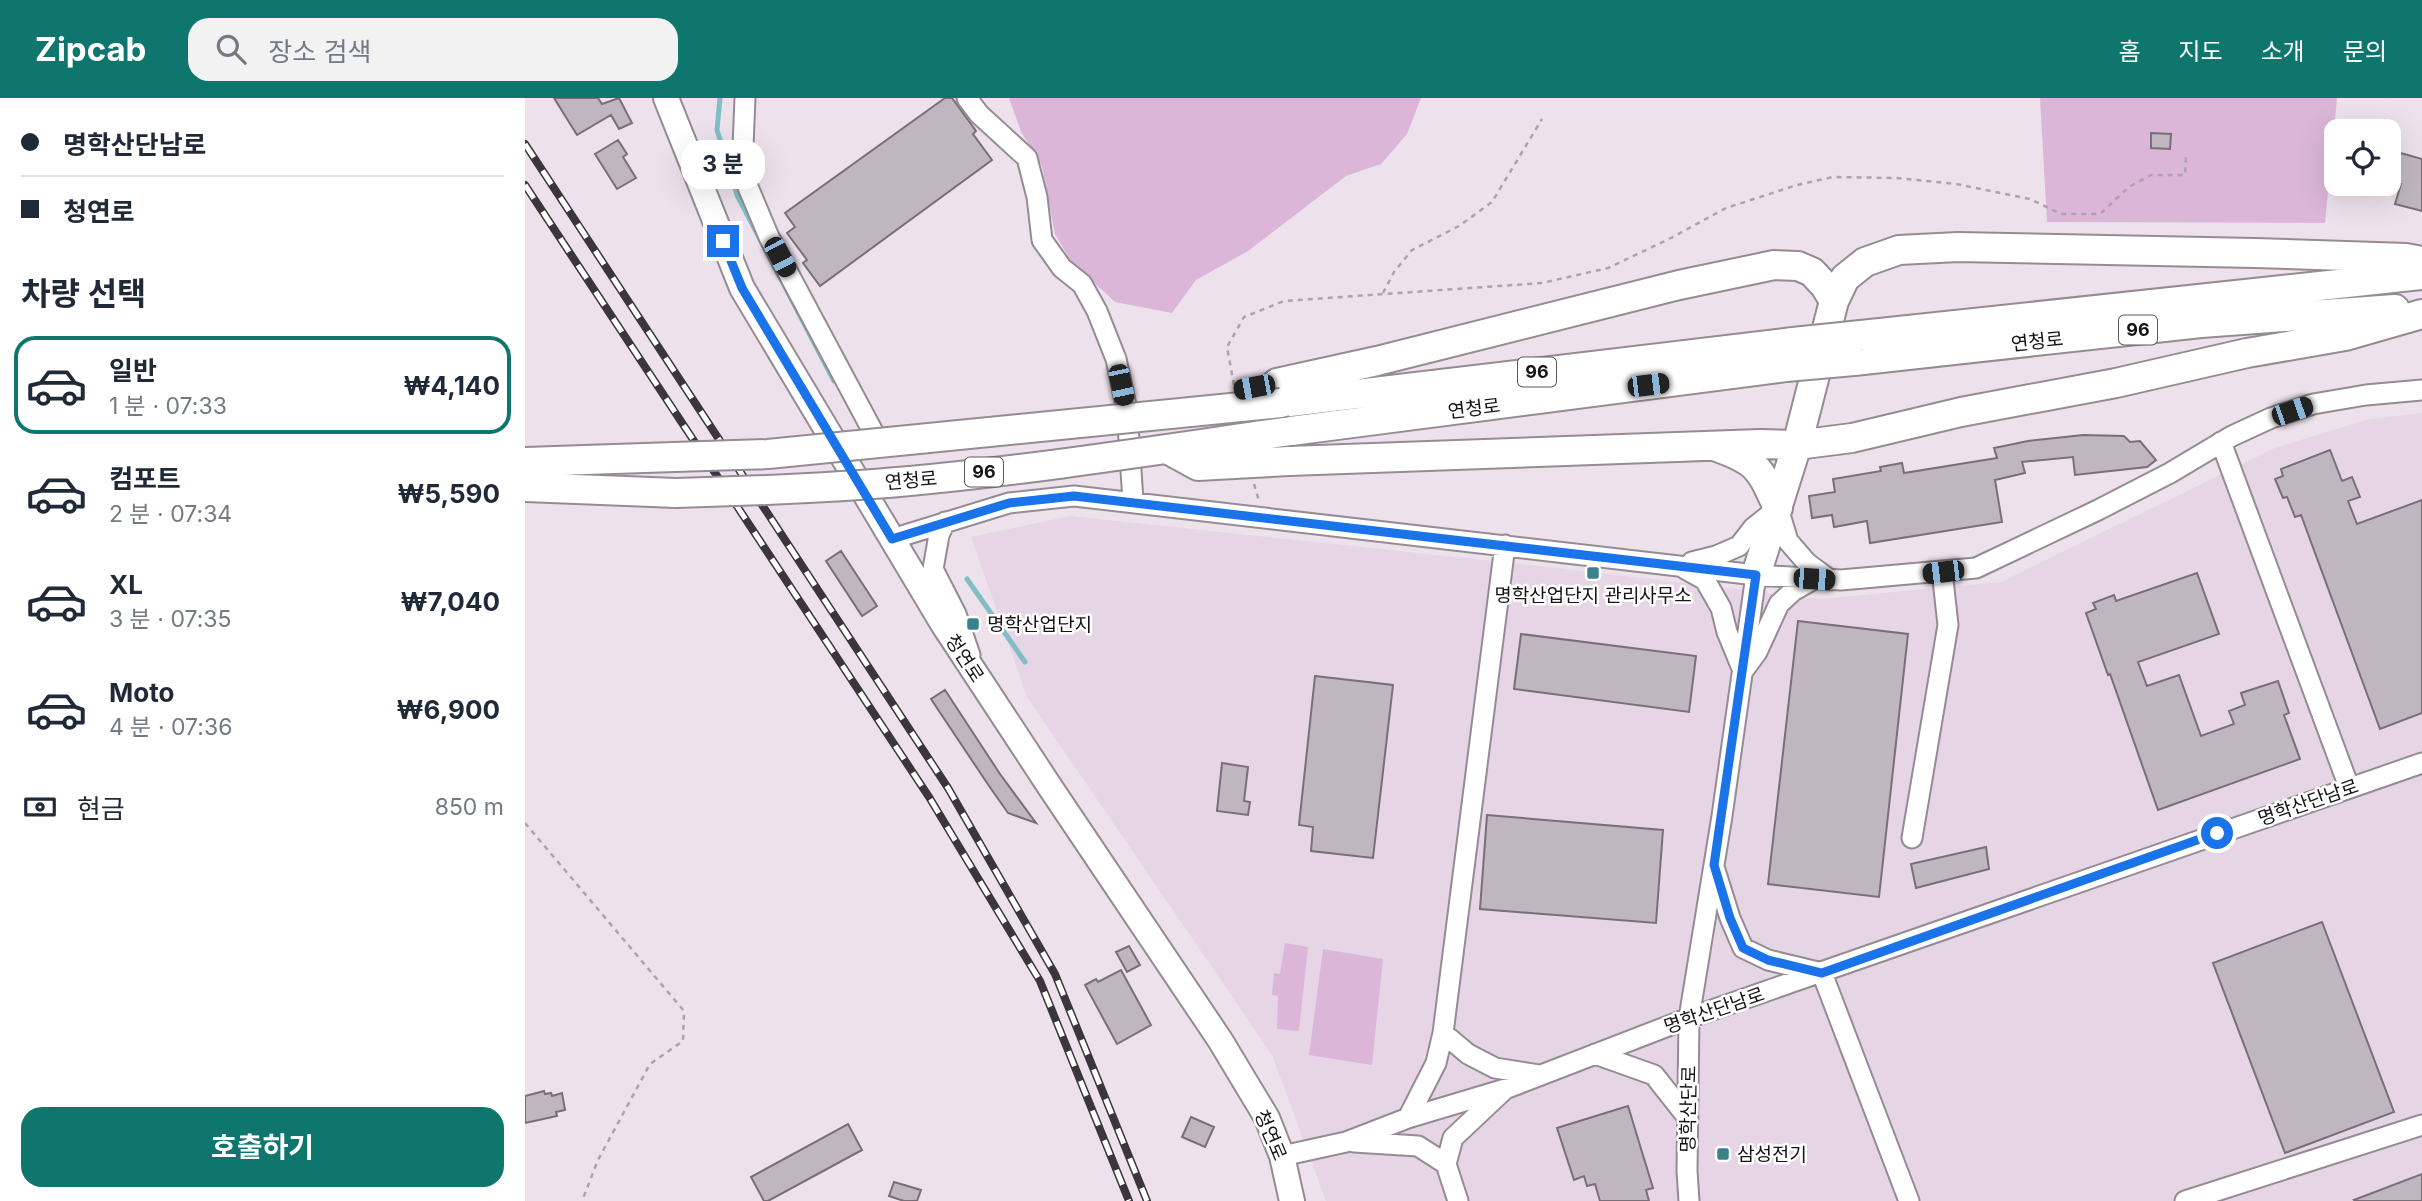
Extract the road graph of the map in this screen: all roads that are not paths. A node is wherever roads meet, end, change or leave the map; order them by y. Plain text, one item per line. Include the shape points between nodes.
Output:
1 (666, 98) edge
2 (745, 98) edge
3 (967, 98) edge
4 (2422, 261) edge
5 (2422, 275) edge
6 (1834, 302) junction
7 (2422, 307) edge
8 (2422, 314) edge
9 (1858, 348) junction
10 (1789, 355) junction
11 (2422, 390) edge
12 (1279, 393) junction
13 (1845, 439) junction
14 (2221, 442) junction
15 (879, 443) junction
16 (1797, 445) junction
17 (1716, 446) junction
18 (1167, 449) junction
19 (525, 462) edge
20 (525, 487) edge
21 (1133, 501) junction
22 (1778, 508) junction
23 (945, 522) junction
24 (892, 539) junction
25 (1505, 545) junction
26 (1678, 565) junction
27 (1943, 572) junction
28 (1756, 575) junction
29 (1822, 579) junction
30 (1742, 671) junction
31 (977, 676) junction
32 (2422, 763) edge
33 (2350, 787) junction
34 (1912, 838) dead end
35 (1714, 865) junction
36 (1822, 973) junction
37 (1689, 1017) junction
38 (1443, 1033) junction
39 (1595, 1054) junction
40 (1540, 1075) junction
41 (1505, 1088) junction
42 (1409, 1118) junction
43 (1688, 1118) junction
44 (2422, 1125) edge
45 (1346, 1142) junction
46 (1282, 1156) junction
47 (1446, 1164) junction
48 (1292, 1201) edge
49 (1458, 1201) edge
50 (1689, 1201) edge
51 (1909, 1201) edge
52 (2185, 1201) edge

1 - 24 main road, 청연로 via 742,288
2 - 15 street via 743,146 748,187 769,237
3 - 21 street via 1027,158 1042,240 1062,268 1081,284 1097,311 1116,359 1127,410
4 - 6 highway via 2255,253 1899,250 1865,262 1845,278
5 - 9 highway, 연청로 / 96
6 - 12 highway via 1812,272 1798,265 1774,265 1377,361
6 - 16 highway
7 - 9 highway, 연청로 / 96
8 - 13 highway via 2345,336
9 - 10 highway, 연청로 / 96, bridge
10 - 12 highway, 연청로 / 96
10 - 18 highway, 연청로 / 96, bridge
11 - 14 street via 2313,404
12 - 15 highway, 연청로 / 96, bridge via 1192,411
13 - 16 highway
13 - 22 highway via 1799,471
14 - 27 street via 2170,473 2032,542 1976,568
14 - 33 street
15 - 19 highway, 연청로 / 96, bridge via 768,454
16 - 17 highway
16 - 22 highway
17 - 18 highway, bridge via 1198,466
17 - 22 highway via 1743,456 1762,474
18 - 20 highway, 연청로 / 96, bridge via 910,481 766,491
21 - 23 street via 1074,496 1009,503
21 - 25 street
22 - 26 street via 1739,546
22 - 28 highway
22 - 29 street via 1788,541
23 - 24 street
23 - 31 street via 933,569 956,614
24 - 31 main road, 청연로
25 - 26 street
25 - 38 street
26 - 28 street
26 - 30 street via 1705,580 1721,608
27 - 29 street
27 - 34 street via 1948,625
28 - 29 street
28 - 30 street, 명학산단로
29 - 30 street via 1793,591 1779,604 1757,652
30 - 35 street, 명학산단로
31 - 46 main road, 청연로 via 1220,1040 1267,1118
32 - 33 street, 명학산단남로
33 - 36 street, 명학산단남로
35 - 36 street via 1743,948 1768,960
35 - 37 street, 명학산단로
36 - 37 street, 명학산단남로
36 - 51 street
37 - 39 street, 명학산단남로
37 - 43 street, 명학산단로
38 - 40 street via 1495,1068
38 - 42 street via 1436,1063
39 - 40 street, 명학산단남로
39 - 43 street via 1654,1075
40 - 41 street, 명학산단남로
41 - 42 street, 명학산단남로
41 - 47 street via 1453,1138
42 - 45 street, 명학산단남로
43 - 50 street, 명학산단로
44 - 52 street
45 - 46 street, 명학산단남로
45 - 47 street via 1418,1146
46 - 48 main road, 청연로
47 - 49 street

